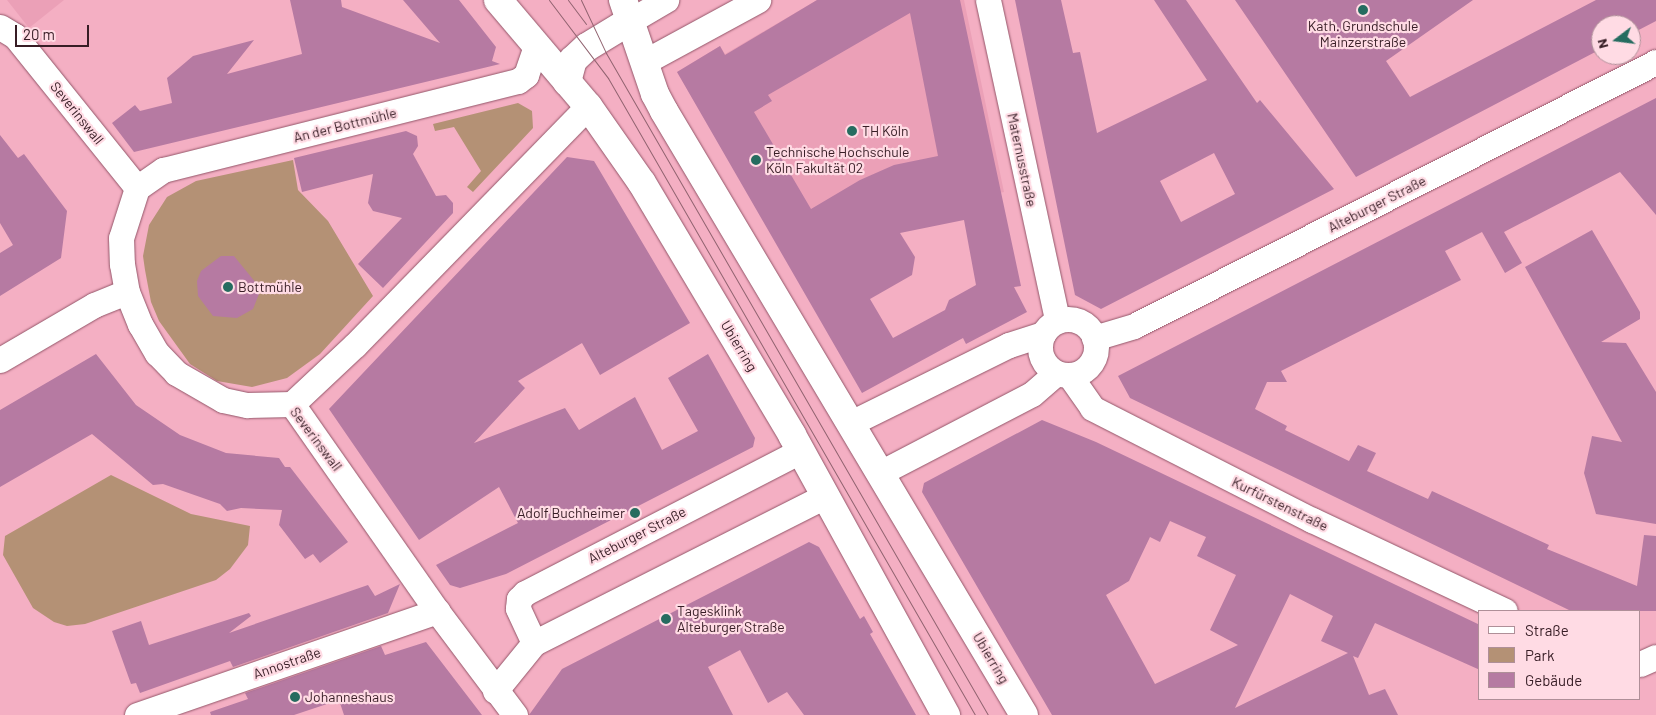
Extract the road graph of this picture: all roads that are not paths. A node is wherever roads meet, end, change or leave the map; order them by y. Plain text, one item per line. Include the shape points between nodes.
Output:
1 (498, 0) edge
2 (666, 0) edge
3 (758, 0) edge
4 (988, 0) edge
5 (626, 10) edge
6 (0, 27) edge
7 (536, 46) junction
8 (644, 62) junction
9 (1656, 62) edge
10 (567, 82) junction
11 (588, 106) junction
12 (137, 188) junction
13 (127, 292) junction
14 (1050, 327) junction
15 (1094, 338) junction
16 (0, 360) edge
17 (1063, 375) junction
18 (292, 404) junction
19 (851, 423) junction
20 (800, 450) junction
21 (880, 473) junction
22 (825, 496) junction
23 (1503, 610) edge
24 (437, 611) junction
25 (534, 643) junction
26 (1656, 657) edge
27 (1641, 664) edge
28 (495, 691) junction
29 (512, 714) edge
30 (138, 715) edge
31 (946, 715) edge
32 (1024, 715) edge

1 - 7 main road, Ubierring
2 - 5 street
3 - 8 street
4 - 14 street, Maternusstraße
5 - 8 main road, Ubierring
5 - 10 main road via 573,60
6 - 12 street, Severinswall via 15,36
7 - 10 main road, Ubierring
7 - 12 street, An der Bottmühle via 526,75 518,81 163,170
8 - 19 main road, Ubierring via 664,111
9 - 15 street, Alteburger Straße via 1134,326
10 - 11 main road, Ubierring
11 - 18 street via 355,345
11 - 20 main road, Ubierring via 642,183
12 - 13 street, Severinswall via 121,238
13 - 16 street via 94,305
13 - 18 street, Severinswall via 140,324 157,352 176,373 223,400 247,405
14 - 15 street via 1080,322
14 - 17 street via 1041,358
14 - 19 street via 1009,344
15 - 17 street via 1094,358 1088,366
17 - 21 street
17 - 23 street, Kurfürstenstraße via 1092,408 1312,520
18 - 24 street, Severinswall
19 - 21 main road, Ubierring
20 - 22 main road, Ubierring
20 - 25 street, Alteburger Straße via 525,593 519,599 518,608
21 - 32 main road, Ubierring
22 - 25 street
22 - 31 main road, Ubierring
24 - 28 street, Severinswall
24 - 30 street, Annostraße
25 - 28 street
26 - 27 street
28 - 29 street, Severinswall

